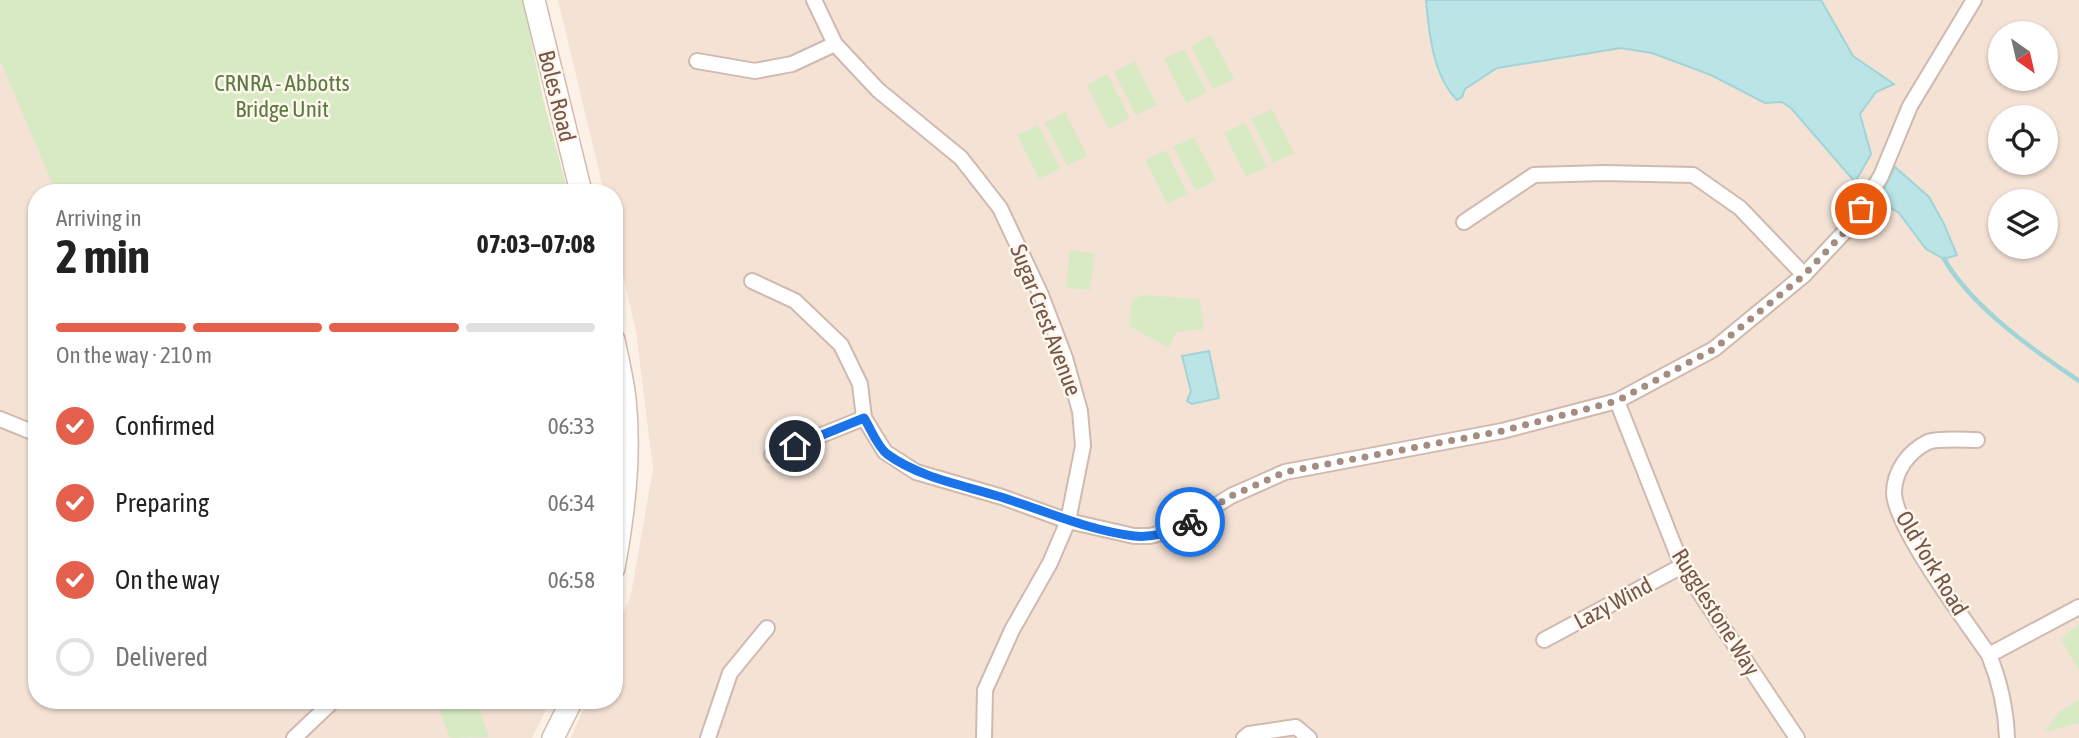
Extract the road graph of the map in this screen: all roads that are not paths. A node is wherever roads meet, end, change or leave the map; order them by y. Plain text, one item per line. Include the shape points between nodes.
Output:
1 (534, 0) edge
2 (814, 0) edge
3 (1968, 2) edge
4 (835, 44) junction
5 (697, 61) dead end
6 (579, 184) edge
7 (1464, 222) dead end
8 (1804, 275) junction
9 (752, 281) dead end
10 (623, 388) edge
11 (1617, 401) junction
12 (864, 418) junction
13 (0, 419) edge
14 (28, 430) edge
15 (1977, 440) dead end
16 (772, 455) dead end
17 (623, 510) edge
18 (1068, 521) junction
19 (1682, 566) junction
20 (2079, 607) edge
21 (767, 628) dead end
22 (1544, 640) dead end
23 (1989, 655) junction
24 (325, 709) edge
25 (568, 709) edge
26 (294, 738) edge
27 (553, 738) edge
28 (708, 738) edge
29 (984, 738) edge
30 (1244, 738) edge
31 (1309, 738) edge
32 (1797, 738) edge
33 (2007, 738) edge

1 - 6 street, Boles Road
2 - 4 street, Sugar Crest Avenue
3 - 8 street via 1910,106 1881,176 1851,225
4 - 5 street via 792,64 755,71
4 - 18 street, Sugar Crest Avenue via 878,90 961,158 1000,208 1017,239 1065,358 1080,411 1083,446
7 - 8 street via 1534,175 1693,175 1740,208
8 - 11 street via 1714,349
9 - 12 street via 795,300 841,345 860,384
10 - 17 street via 627,463
11 - 18 street via 1502,431 1285,472 1231,496 1180,528 1150,536
11 - 19 street, Rugglestone Way
12 - 16 street
12 - 18 street via 885,452 916,471
13 - 14 street
15 - 23 street, Old York Road via 1930,441 1905,459 1894,495 1901,522
18 - 29 street, Sugar Crest Avenue via 985,690
19 - 22 street, Lazy Wind
19 - 32 street, Rugglestone Way
20 - 23 street
21 - 28 street via 730,673
23 - 33 street, Old York Road via 1999,679
24 - 26 street
25 - 27 street
30 - 31 street via 1296,727

